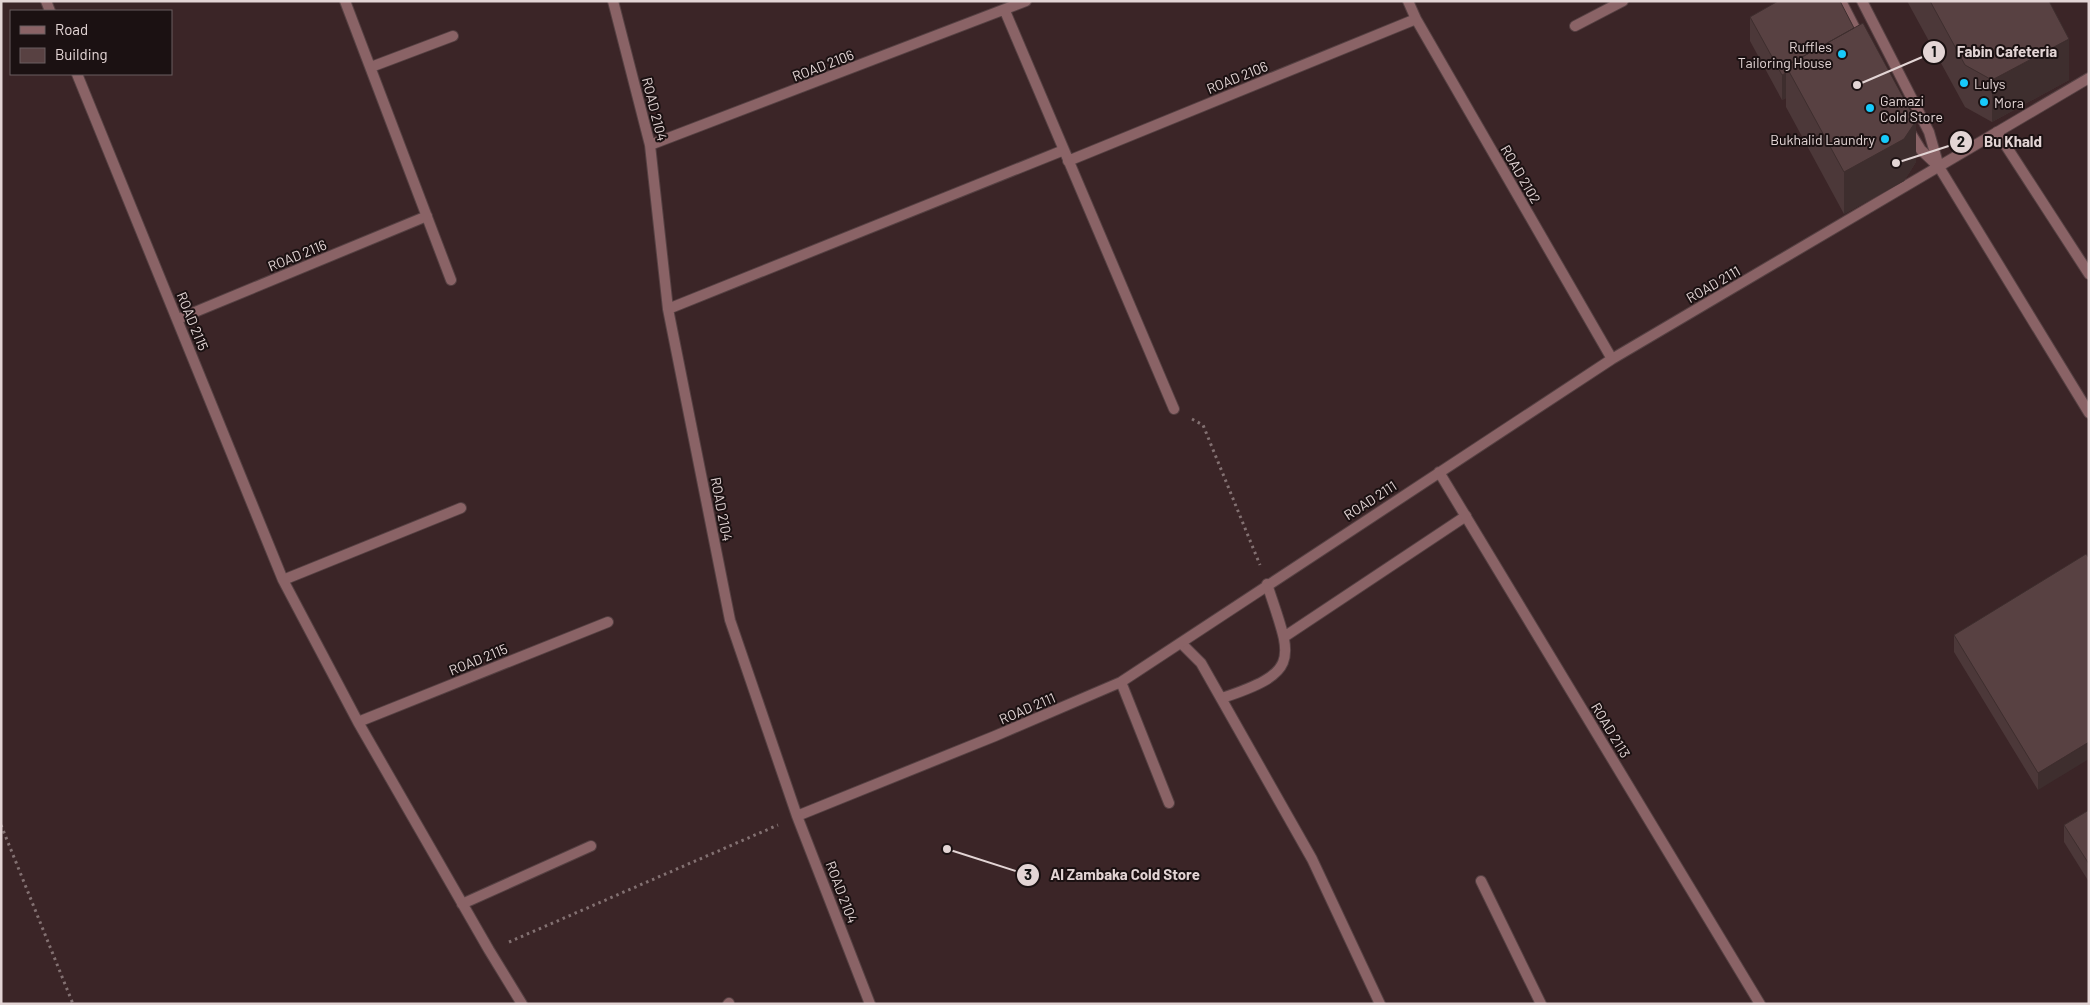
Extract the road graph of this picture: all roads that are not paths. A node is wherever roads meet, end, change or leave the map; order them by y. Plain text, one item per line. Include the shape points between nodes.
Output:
1 (346, 1) edge
2 (613, 1) edge
3 (1026, 1) edge
4 (1408, 1) edge
5 (1622, 1) edge
6 (1841, 1) edge
7 (1862, 1) edge
8 (1005, 11) junction
9 (1416, 19) junction
10 (1576, 26) dead end
11 (453, 36) dead end
12 (1868, 54) edge
13 (370, 67) junction
14 (76, 75) edge
15 (2089, 78) edge
16 (1904, 121) edge
17 (1997, 132) junction
18 (650, 145) junction
19 (1064, 150) junction
20 (1068, 161) junction
21 (1939, 167) junction
22 (428, 216) junction
23 (2089, 274) edge
24 (451, 280) dead end
25 (668, 309) junction
26 (178, 319) junction
27 (1612, 359) junction
28 (1174, 409) road end
29 (2089, 413) edge
30 (1439, 472) junction
31 (461, 508) dead end
32 (1466, 516) junction
33 (283, 580) junction
34 (1267, 584) junction
35 (608, 622) dead end
36 (1284, 637) junction
37 (1182, 644) junction
38 (1121, 682) junction
39 (1222, 698) junction
40 (358, 722) junction
41 (1169, 803) dead end
42 (797, 816) junction
43 (591, 846) dead end
44 (1481, 881) dead end
45 (462, 904) junction
46 (522, 1004) edge
47 (870, 1004) edge
48 (1380, 1004) edge
49 (1542, 1004) edge
50 (1760, 1004) edge

1 - 13 street
2 - 18 street, ROAD 2104
3 - 8 street, ROAD 2106
4 - 9 street, ROAD 2102
5 - 10 street
6 - 12 street
7 - 21 street via 1929,132
8 - 18 street, ROAD 2106
8 - 19 street
9 - 20 street, ROAD 2106
9 - 27 street, ROAD 2102
11 - 13 street
13 - 22 street
14 - 26 street, ROAD 2115
15 - 17 street, ROAD 2111
16 - 21 street via 1921,150
17 - 21 street, ROAD 2111
17 - 23 street
18 - 25 street, ROAD 2104
19 - 20 street
19 - 25 street
20 - 28 street
21 - 27 street, ROAD 2111
21 - 29 street
22 - 24 street
22 - 26 street, ROAD 2116
25 - 42 street, ROAD 2104 via 730,620
26 - 33 street, ROAD 2115
27 - 30 street, ROAD 2111
30 - 32 street, ROAD 2113
30 - 34 street, ROAD 2111
31 - 33 street
32 - 36 street
32 - 50 street, ROAD 2113
33 - 40 street, ROAD 2115
34 - 36 street
34 - 37 street, ROAD 2111
35 - 40 street, ROAD 2115
36 - 39 street via 1287,656 1276,674 1256,687
37 - 38 street, ROAD 2111
37 - 39 street via 1201,663
38 - 41 street
38 - 42 street, ROAD 2111
39 - 48 street via 1312,859
40 - 45 street, ROAD 2115
42 - 47 street, ROAD 2104
43 - 45 street
44 - 49 street
45 - 46 street, ROAD 2115

